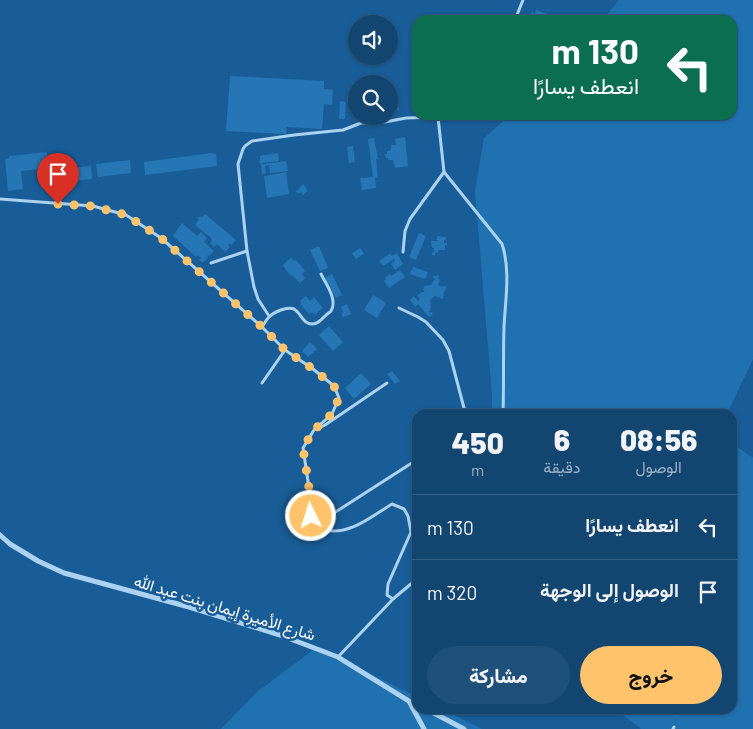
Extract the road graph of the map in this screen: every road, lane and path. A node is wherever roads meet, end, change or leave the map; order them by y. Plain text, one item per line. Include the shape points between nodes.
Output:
1 (523, 0) edge
2 (517, 15) edge
3 (412, 118) edge
4 (438, 120) edge
5 (444, 172) junction
6 (0, 199) edge
7 (247, 251) junction
8 (403, 252) dead end
9 (212, 263) dead end
10 (321, 274) dead end
11 (399, 308) dead end
12 (269, 316) junction
13 (262, 327) junction
14 (285, 350) junction
15 (262, 383) dead end
16 (387, 383) dead end
17 (464, 409) edge
18 (503, 409) edge
19 (314, 430) junction
20 (412, 463) edge
21 (323, 528) junction
22 (0, 535) edge
23 (412, 583) edge
24 (394, 599) junction
25 (338, 657) junction
26 (409, 701) junction
27 (412, 702) edge
28 (412, 707) edge
29 (416, 714) edge
30 (436, 714) edge
31 (424, 729) edge
32 (464, 729) edge

1 - 2 lane
3 - 7 lane via 248,143 238,164
4 - 5 lane
5 - 8 lane via 410,219 404,231
5 - 18 lane via 502,244 505,253
6 - 13 lane via 92,206 126,215 161,238
7 - 9 lane
7 - 12 lane via 258,299
10 - 12 lane via 333,304 332,310 319,322 309,324 294,309
11 - 17 lane via 426,322 443,340 449,351
12 - 13 lane
13 - 14 lane
14 - 15 lane
14 - 19 lane via 334,386 339,398 332,414
16 - 19 lane
19 - 21 lane via 303,448 311,516 316,525
20 - 21 lane via 326,519
21 - 24 lane via 334,532 354,527 392,504 404,509 411,532 388,584 387,595
22 - 25 street, شارع الأميرة إيمان بنت عبد الله via 38,561 64,572 280,635
23 - 24 lane
24 - 25 lane
25 - 26 street, شارع الأميرة إيمان بنت عبد الله
26 - 27 street, شارع الأميرة إيمان بنت عبد الله
26 - 28 street
29 - 31 street
30 - 32 street

